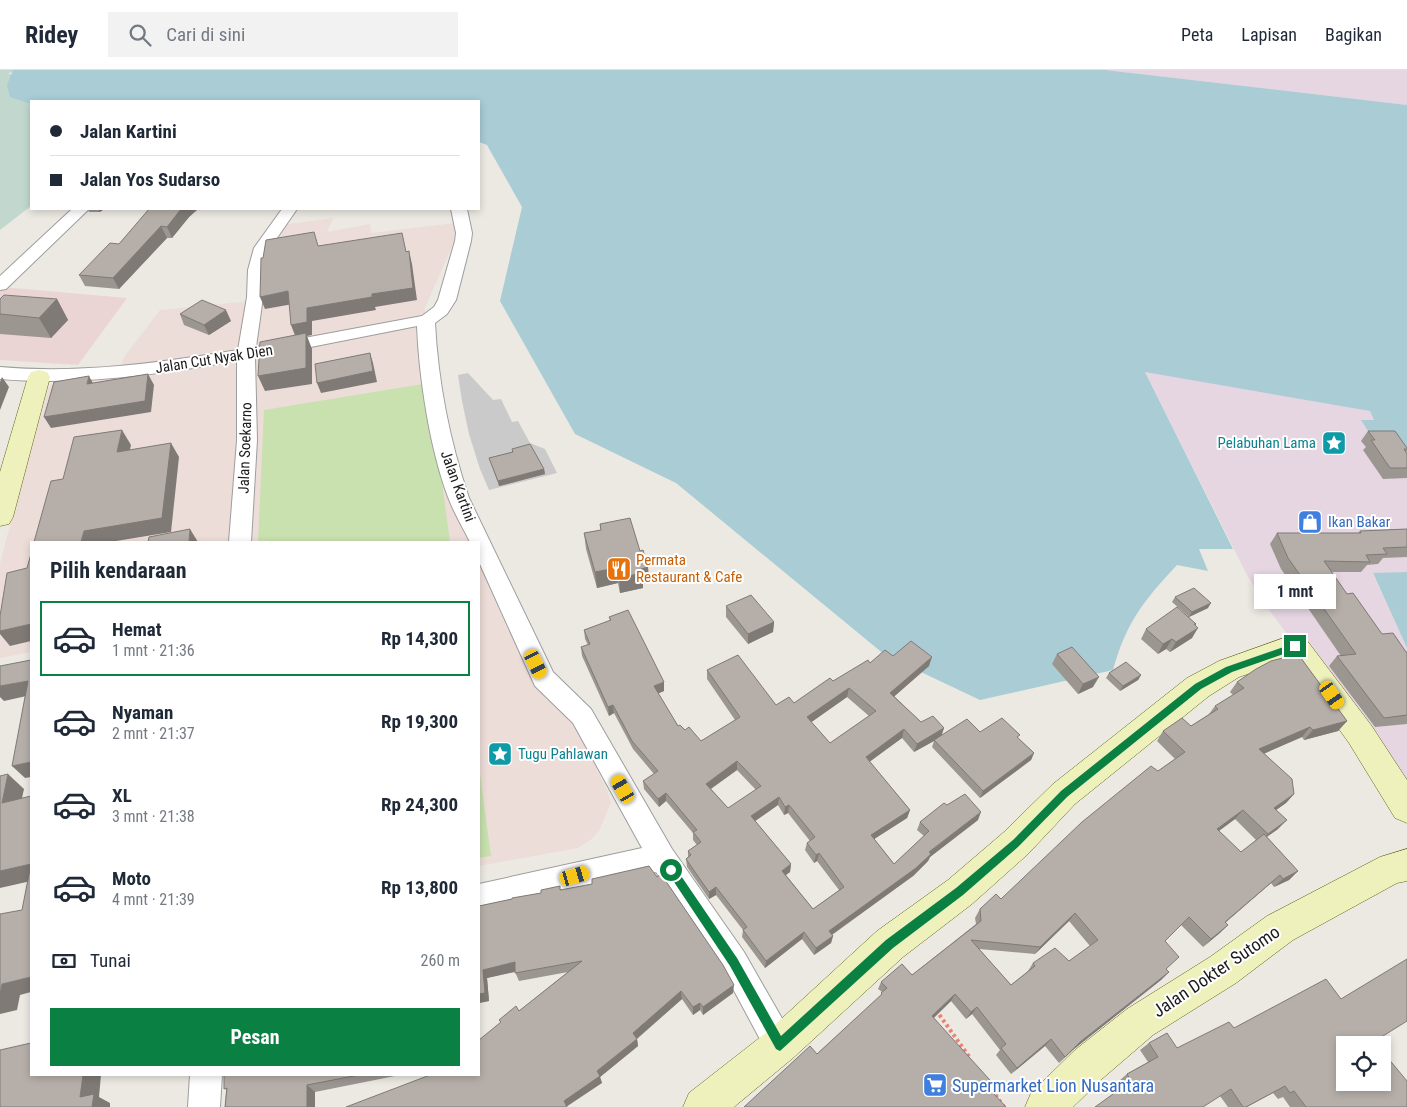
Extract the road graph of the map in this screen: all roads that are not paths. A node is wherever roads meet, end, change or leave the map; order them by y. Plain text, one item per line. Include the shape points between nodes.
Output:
1 (80, 210) edge
2 (288, 210) edge
3 (459, 210) edge
4 (0, 285) edge
5 (426, 321) junction
6 (246, 354) junction
7 (0, 372) edge
8 (40, 377) junction
9 (0, 517) edge
10 (240, 541) edge
11 (479, 541) edge
12 (480, 543) edge
13 (1407, 808) edge
14 (662, 858) junction
15 (1407, 865) edge
16 (480, 898) edge
17 (780, 1045) junction
18 (206, 1076) edge
19 (204, 1107) edge
20 (703, 1107) edge
21 (1045, 1107) edge

1 - 4 street
2 - 6 street, Jalan Soekarno via 258,257
3 - 5 street via 463,242 446,300 440,310
5 - 6 street, Jalan Cut Nyak Dien
5 - 11 street, Jalan Kartini via 434,399 444,446 459,498
6 - 8 street, Jalan Cut Nyak Dien via 126,372
6 - 10 street, Jalan Soekarno via 247,440
7 - 8 street, Jalan Cut Nyak Dien
8 - 9 street
12 - 14 street, Jalan Kartini via 544,679 582,716
13 - 17 street via 1360,734 1295,646 1229,669 1198,687 1064,794 1016,843 960,892 890,944
14 - 16 street
14 - 17 street, Jalan Kartini via 734,962
15 - 21 street, Jalan Dokter Sutomo via 1392,868 1280,928 1223,970 1140,1022
17 - 20 street
18 - 19 street

